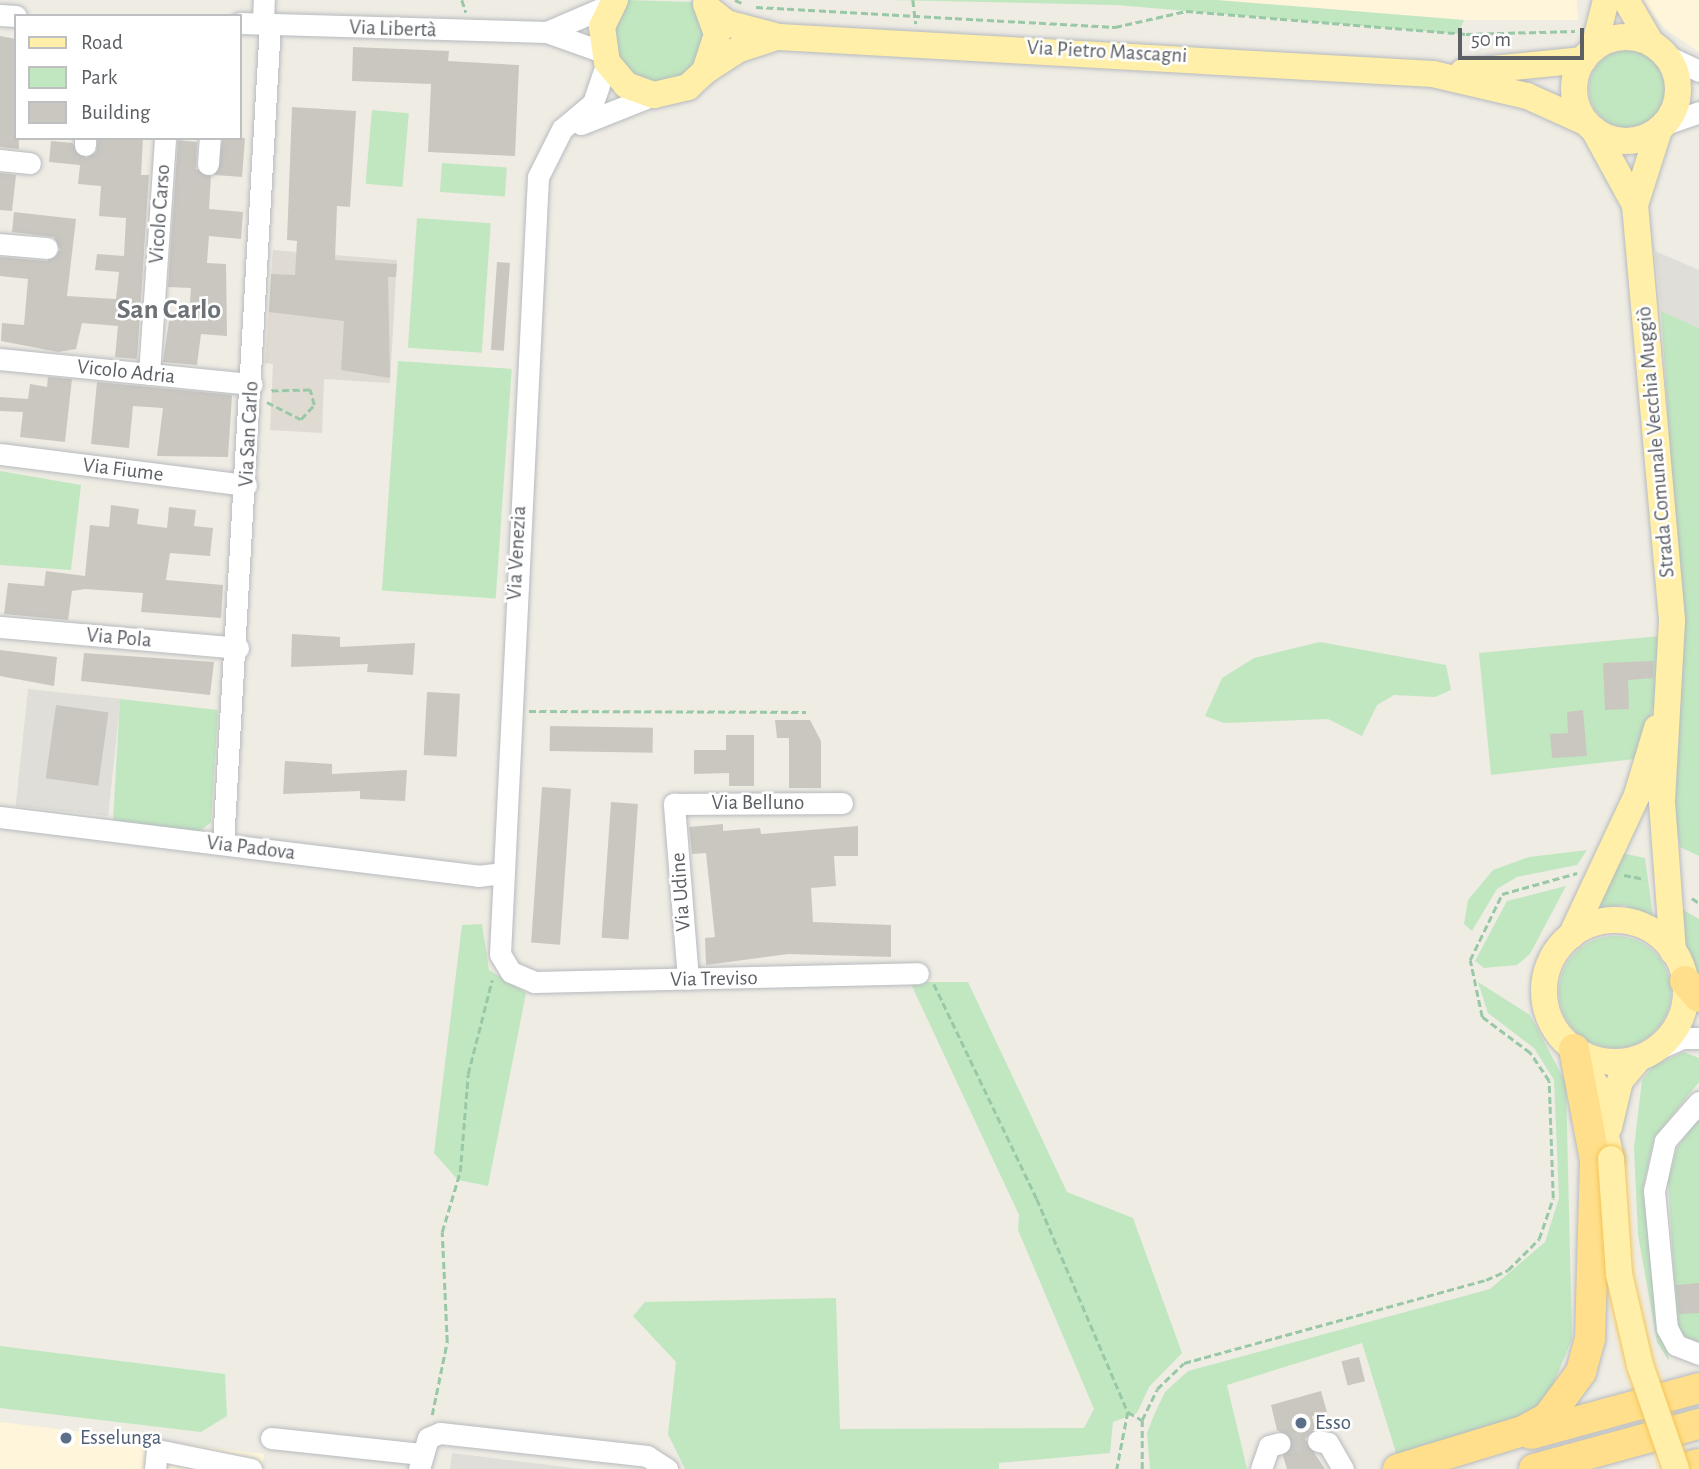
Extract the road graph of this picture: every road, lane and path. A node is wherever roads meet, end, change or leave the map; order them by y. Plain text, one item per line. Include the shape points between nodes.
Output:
1 (264, 0) edge
2 (735, 0) edge
3 (913, 0) edge
4 (1606, 0) edge
5 (1626, 0) edge
6 (614, 2) edge
7 (706, 5) edge
8 (242, 23) edge
9 (266, 24) junction
10 (1582, 24) dead end
11 (916, 29) junction
12 (547, 32) junction
13 (779, 37) junction
14 (1659, 50) junction
15 (1588, 54) junction
16 (605, 57) junction
17 (705, 71) junction
18 (1699, 71) edge
19 (1433, 74) junction
20 (654, 94) junction
21 (1699, 112) edge
22 (1589, 126) junction
23 (1662, 127) junction
24 (557, 136) junction
25 (165, 140) edge
26 (210, 140) edge
27 (0, 160) edge
28 (30, 163) dead end
29 (208, 164) dead end
30 (1635, 205) junction
31 (0, 244) edge
32 (47, 248) dead end
33 (0, 359) edge
34 (149, 374) junction
35 (252, 392) junction
36 (0, 454) edge
37 (246, 485) junction
38 (0, 627) edge
39 (238, 648) junction
40 (1672, 679) junction
41 (508, 712) junction
42 (806, 712) dead end
43 (842, 803) dead end
44 (674, 804) joint
45 (0, 817) edge
46 (223, 844) junction
47 (1587, 872) dead end
48 (502, 873) junction
49 (1614, 874) dead end
50 (1656, 882) dead end
51 (1571, 936) junction
52 (1674, 951) junction
53 (508, 969) junction
54 (918, 974) joint
55 (688, 979) junction
56 (1694, 994) edge
57 (1699, 1038) edge
58 (1574, 1049) junction
59 (1645, 1055) junction
60 (1699, 1102) edge
61 (1608, 1129) junction
62 (1699, 1354) edge
63 (1699, 1388) edge
64 (1128, 1412) junction
65 (1142, 1420) junction
66 (1699, 1424) edge
67 (433, 1436) junction
68 (271, 1438) dead end
69 (1318, 1441) dead end
70 (1280, 1443) dead end
71 (1466, 1452) junction
72 (420, 1461) edge
73 (1699, 1464) edge
74 (155, 1469) edge
75 (250, 1469) edge
76 (667, 1469) edge
77 (1117, 1469) edge
78 (1142, 1469) edge
79 (1261, 1469) edge
80 (1343, 1469) edge
81 (1398, 1469) edge
82 (1534, 1469) edge
83 (1678, 1469) edge

1 - 9 street, Via San Carlo
2 - 11 path via 749,7
3 - 11 path
4 - 15 main road
5 - 14 main road
6 - 12 street, Via Libertà
6 - 16 main road via 602,27
7 - 13 main road, Via Pietro Mascagni via 738,28
7 - 17 main road via 716,34
8 - 9 street, Via Libertà
9 - 12 street, Via Libertà
9 - 35 street, Via San Carlo
10 - 11 path via 1567,33 1485,29 1466,34 1186,11 1115,27
11 - 13 main road, Via Pietro Mascagni
11 - 19 main road, Via Pietro Mascagni
12 - 16 street, Via Libertà
13 - 17 main road, Via Pietro Mascagni via 737,50
14 - 15 main road via 1616,37
14 - 18 street
14 - 23 main road via 1678,78 1677,102
15 - 19 main road, Via Pietro Mascagni
15 - 22 main road via 1574,91
16 - 20 main road via 626,85
16 - 24 street, Via Venezia via 593,103
17 - 20 main road, Via Pietro Mascagni via 688,87
19 - 22 main road, Via Pietro Mascagni via 1527,96
20 - 24 street
21 - 23 street
22 - 23 main road via 1626,141
22 - 30 main road
23 - 30 main road
24 - 41 street, Via Venezia via 538,177
25 - 34 street, Vicolo Carso
26 - 29 street
27 - 28 street
30 - 40 main road, Strada Comunale Vecchia Muggiò
31 - 32 street
33 - 34 street, Vicolo Adria
34 - 35 street, Vicolo Adria
35 - 35 path via 315,395 301,419
35 - 37 street, Via San Carlo
36 - 37 street, Via Fiume
37 - 39 street, Via San Carlo
38 - 39 street, Via Pola
39 - 46 street, Via San Carlo
40 - 51 main road, Strada Comunale Vecchia Muggiò via 1637,795
40 - 52 main road, Strada Comunale Vecchia Muggiò via 1662,802
41 - 42 path
41 - 48 street, Via Venezia
43 - 44 street, Via Belluno
44 - 55 street, Via Udine
45 - 46 street, Via Padova
46 - 48 street, Via Padova via 478,877
47 - 65 path via 1502,894 1470,960 1482,1017 1530,1053 1549,1081 1553,1198 1539,1239 1508,1270 1486,1280 1184,1363 1157,1390
48 - 53 street, Via Venezia
49 - 50 path
51 - 52 main road via 1620,921 1650,930
51 - 58 main road via 1550,965 1545,1000 1551,1022
52 - 56 main road
53 - 55 street, Via Treviso via 534,982
53 - 67 path via 482,1002 460,1172 442,1232 447,1342
54 - 55 street, Via Treviso
54 - 64 path via 932,980 1020,1162
56 - 59 main road via 1676,1027
57 - 59 street via 1682,1038
58 - 59 main road via 1612,1062
58 - 61 main road via 1595,1084
58 - 71 highway via 1595,1160 1590,1339 1581,1372 1548,1417
59 - 61 main road via 1620,1081
60 - 62 street via 1665,1141 1654,1191 1667,1328 1676,1345
61 - 83 main road, bridge via 1619,1274 1640,1365
63 - 71 highway
64 - 65 path
64 - 77 path
65 - 78 path
66 - 82 highway
67 - 72 street
67 - 76 street via 647,1456
68 - 72 street
69 - 80 street via 1328,1443
70 - 79 street via 1269,1446
71 - 81 highway
73 - 83 highway
74 - 75 street via 157,1450

